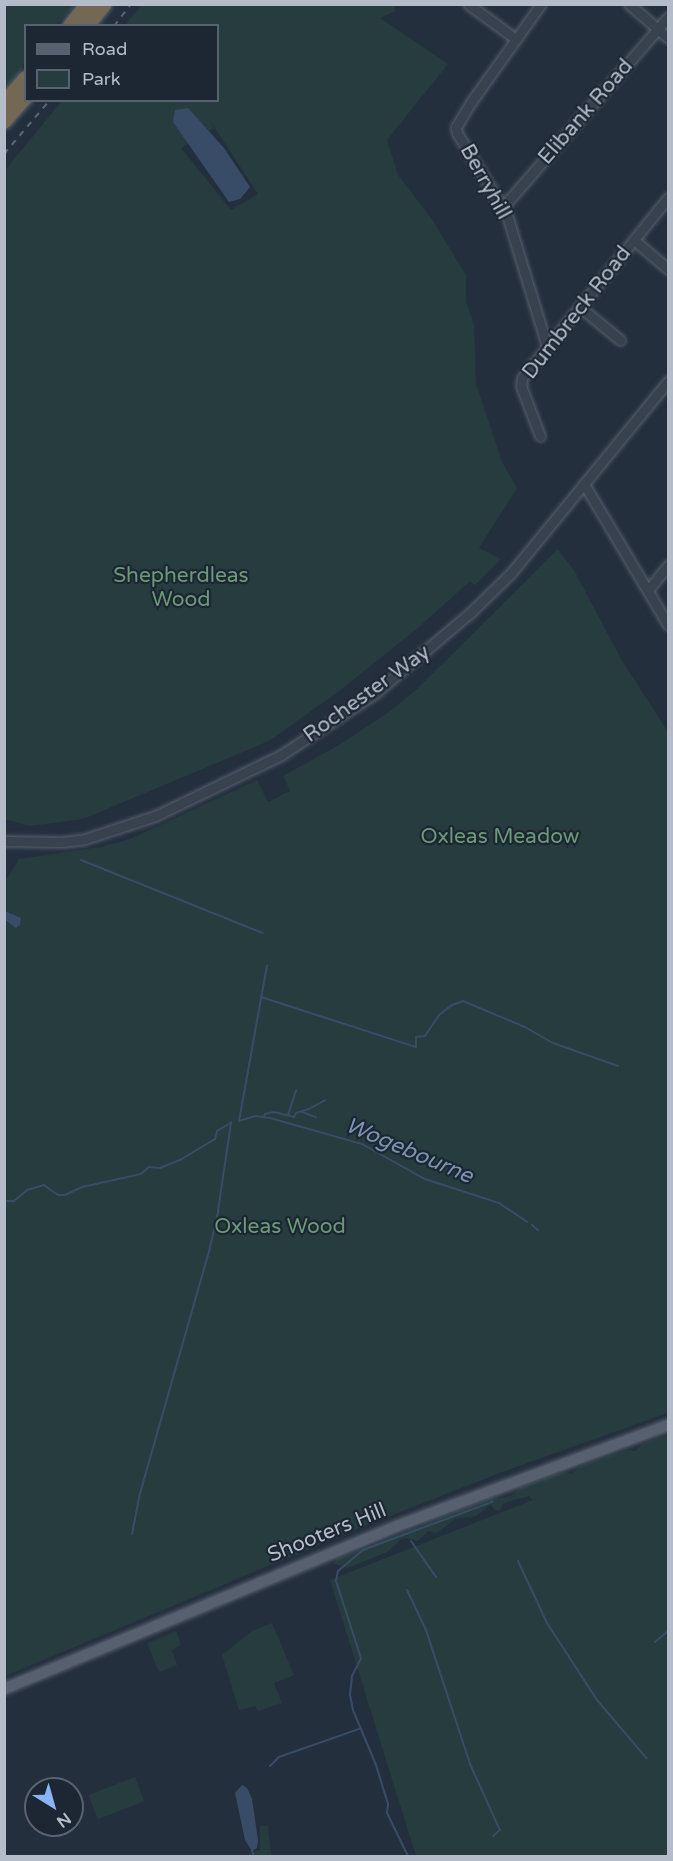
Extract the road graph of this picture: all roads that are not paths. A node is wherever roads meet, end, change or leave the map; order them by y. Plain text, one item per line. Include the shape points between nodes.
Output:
1 (87, 4) edge
2 (105, 4) edge
3 (468, 4) edge
4 (542, 4) edge
5 (629, 4) edge
6 (669, 17) edge
7 (72, 24) edge
8 (89, 24) edge
9 (658, 29) junction
10 (669, 38) edge
11 (516, 39) junction
12 (24, 80) edge
13 (24, 99) edge
14 (4, 102) edge
15 (4, 122) edge
16 (669, 198) edge
17 (503, 207) junction
18 (634, 240) junction
19 (669, 269) edge
20 (580, 307) junction
21 (620, 340) dead end
22 (547, 347) junction
23 (669, 381) edge
24 (540, 436) dead end
25 (584, 484) junction
26 (669, 565) edge
27 (648, 590) junction
28 (669, 624) edge
29 (4, 841) edge
30 (669, 1425) edge
31 (4, 1689) edge

1 - 7 highway
2 - 8 highway
3 - 11 street
4 - 11 street, Berryhill
5 - 9 street
6 - 9 street, Elibank Road
9 - 10 street
9 - 17 street, Elibank Road
11 - 17 street, Berryhill via 456,127
12 - 14 highway
13 - 15 highway
16 - 18 street, Dumbreck Road
17 - 22 street, Berryhill
18 - 19 street
18 - 20 street, Dumbreck Road
20 - 21 street
20 - 22 street, Dumbreck Road
22 - 24 street, Dumbreck Road via 521,381
23 - 25 street, Rochester Way
25 - 27 street
25 - 29 street, Rochester Way via 511,573 471,613 374,694 281,755 194,799 119,829 62,842
26 - 27 street
27 - 28 street
30 - 31 main road, Shooters Hill via 397,1526

